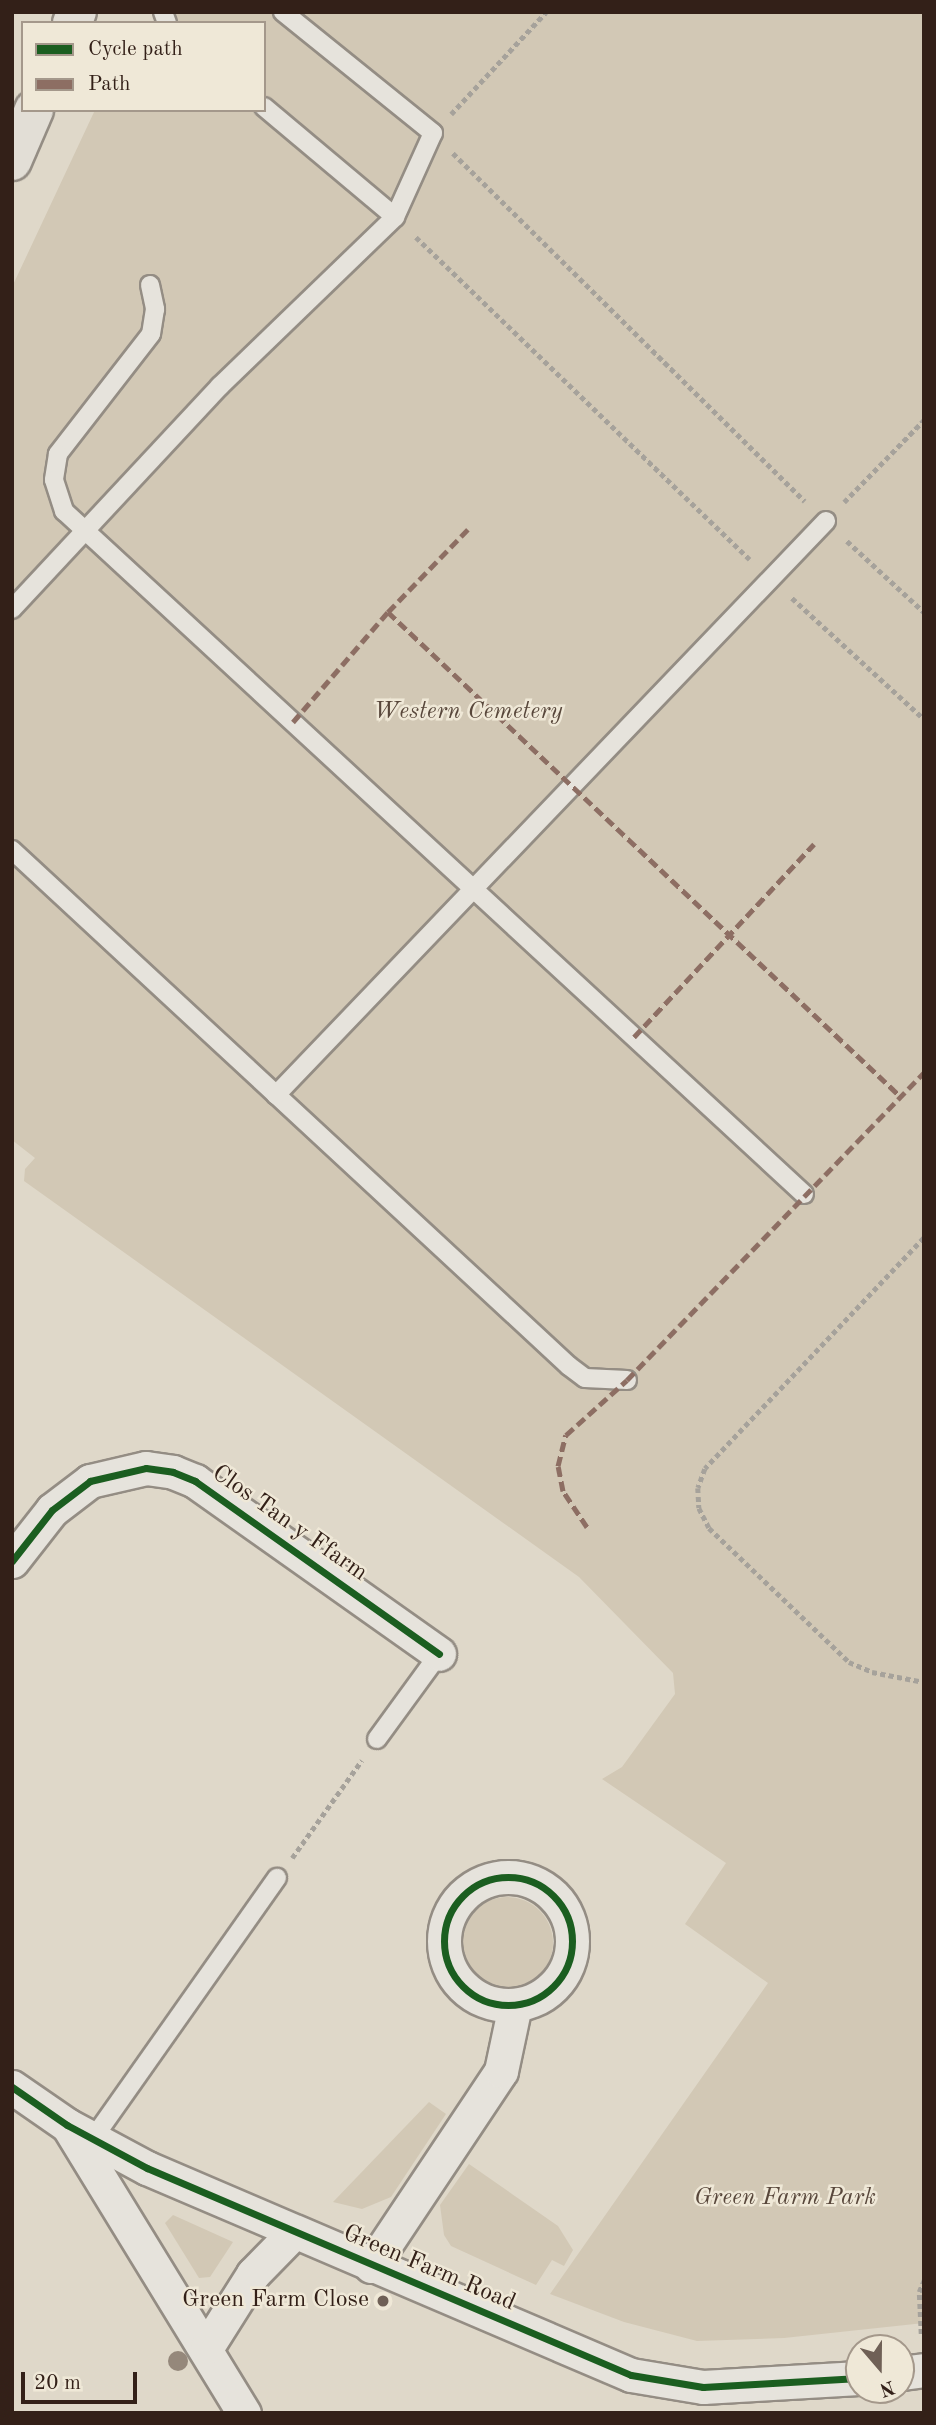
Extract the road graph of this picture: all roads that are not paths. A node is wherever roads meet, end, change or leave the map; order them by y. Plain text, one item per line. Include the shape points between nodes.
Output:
1 (283, 12) edge
2 (266, 109) edge
3 (33, 112) edge
4 (12, 161) edge
5 (395, 216) junction
6 (150, 285) dead end
7 (826, 522) road end
8 (84, 533) junction
9 (12, 609) edge
10 (12, 850) edge
11 (475, 888) junction
12 (276, 1095) junction
13 (804, 1194) dead end
14 (627, 1380) dead end
15 (12, 1561) edge
16 (439, 1654) joint
17 (377, 1739) road end
18 (278, 1878) road end
19 (515, 2005) dead end
20 (12, 2087) edge
21 (80, 2132) junction
22 (293, 2233) junction
23 (371, 2266) junction
24 (207, 2347) junction
25 (845, 2379) edge
26 (244, 2413) edge

1 - 5 lane via 433,134
2 - 5 lane
3 - 4 highway
5 - 8 lane via 220,386
6 - 8 lane via 155,309 151,334 58,454 54,480 58,499
7 - 11 lane
8 - 9 lane
8 - 11 lane
10 - 12 lane
11 - 12 lane
11 - 13 lane
12 - 14 lane via 569,1367 584,1378
15 - 16 street, Clos Tan y Ffarm via 52,1510 90,1481 146,1468 173,1472 195,1481
16 - 17 lane
18 - 21 lane
19 - 23 street via 501,2071
20 - 21 street, Green Farm Road
21 - 22 street, Green Farm Road
21 - 24 street
22 - 23 street, Green Farm Road
22 - 24 street via 253,2274
23 - 25 street, Green Farm Road via 631,2375 671,2385 736,2388
24 - 26 street

